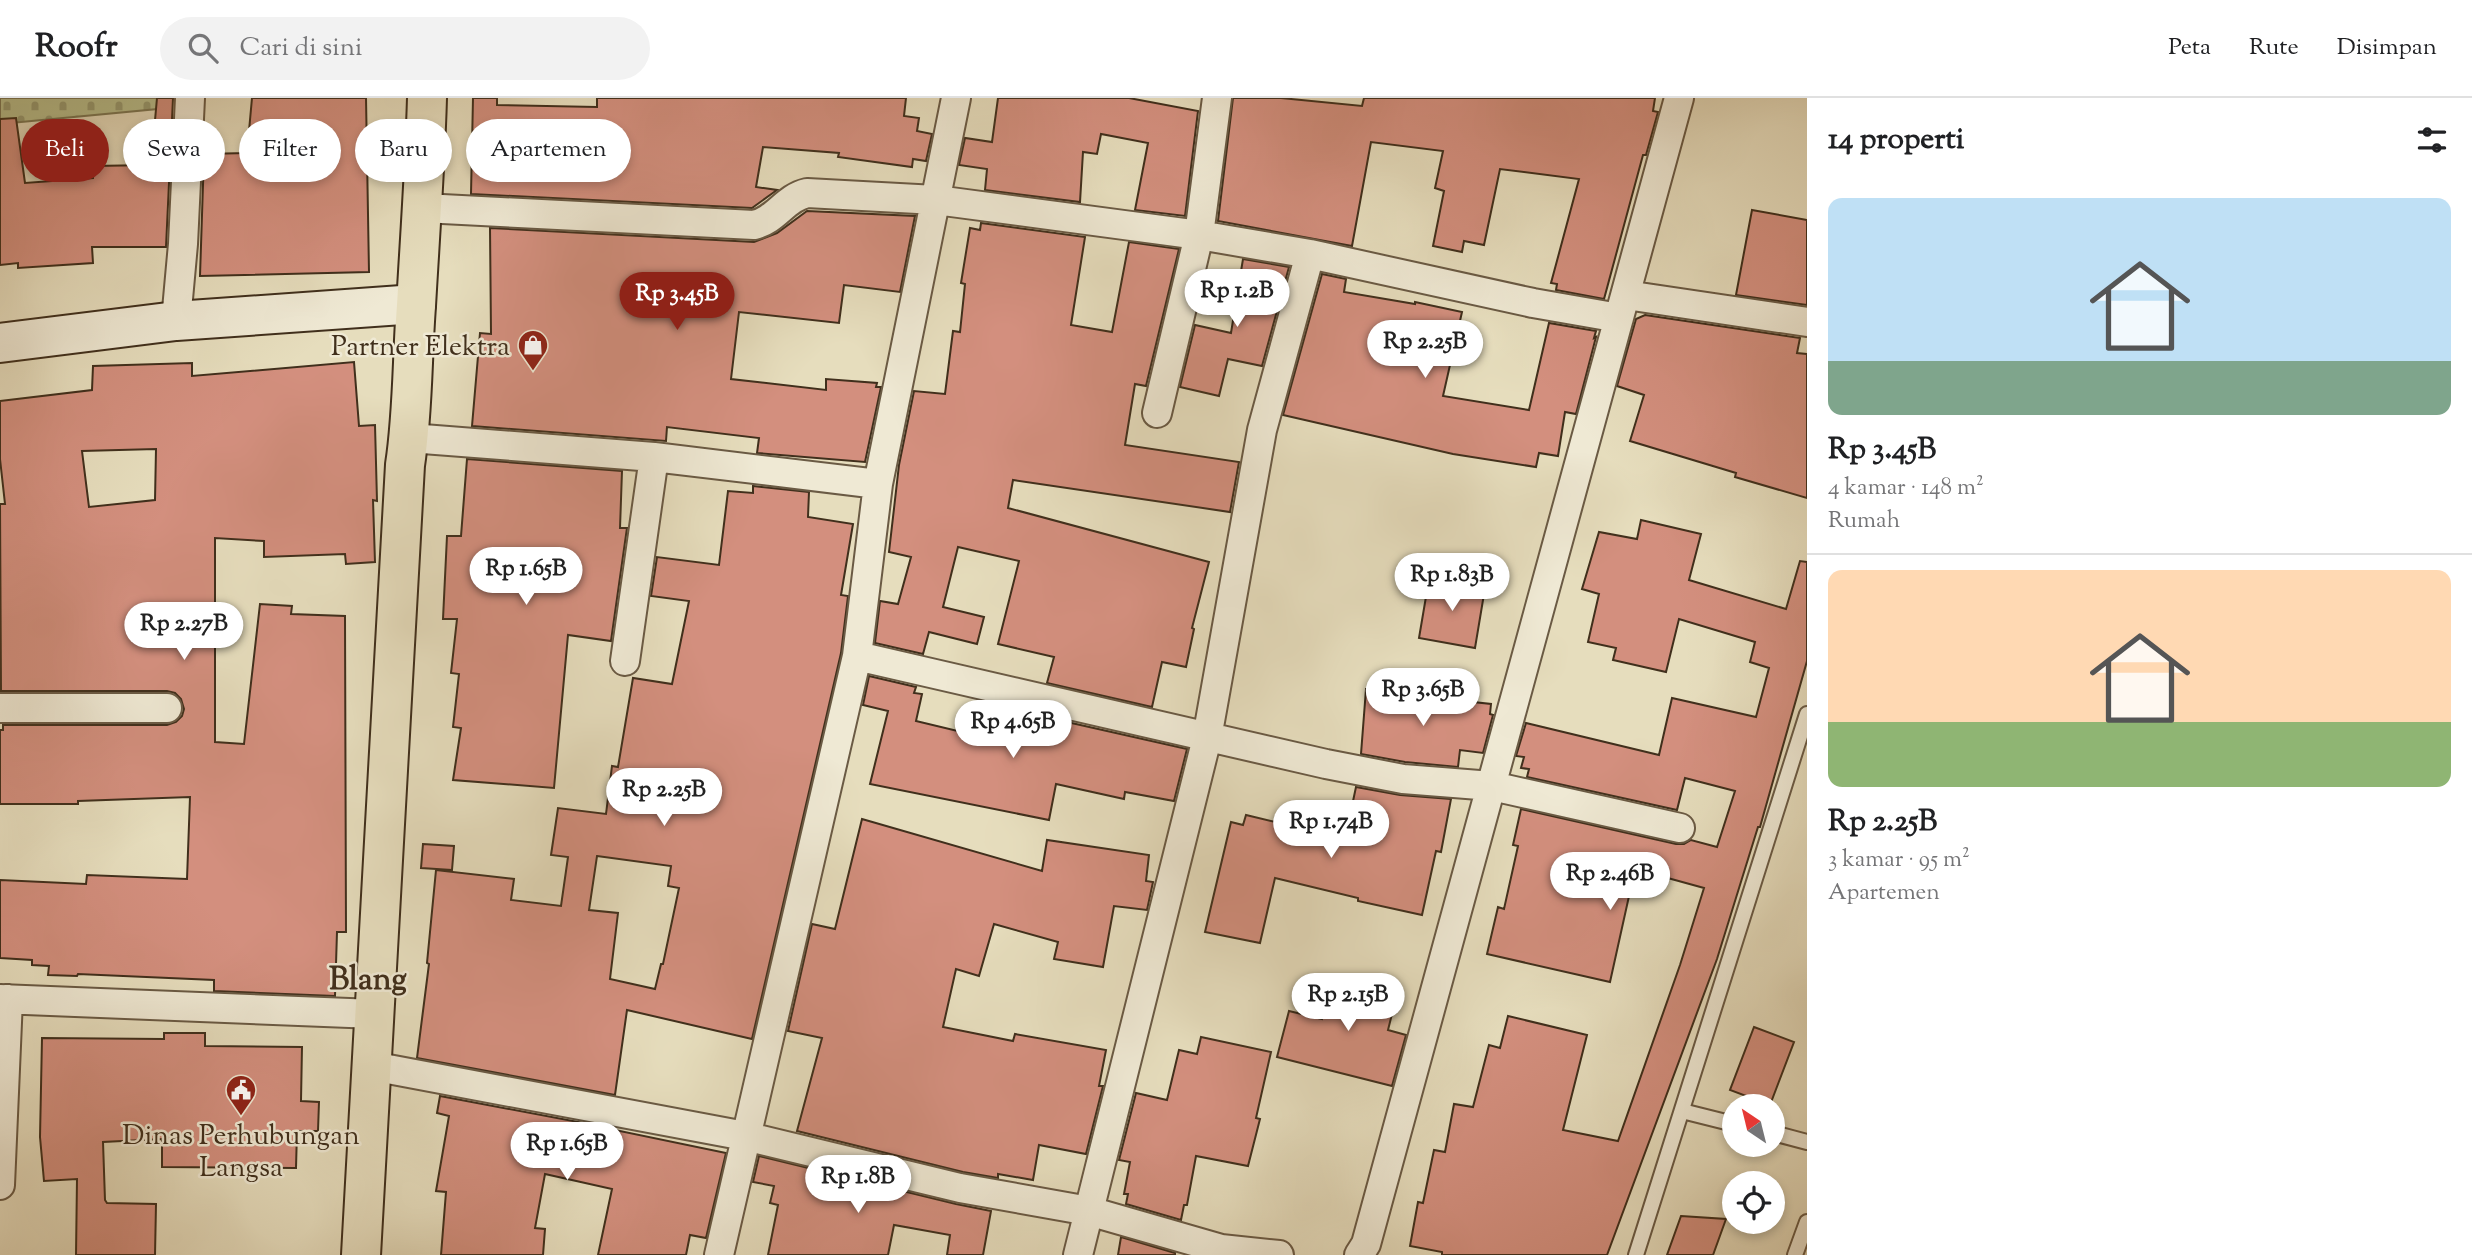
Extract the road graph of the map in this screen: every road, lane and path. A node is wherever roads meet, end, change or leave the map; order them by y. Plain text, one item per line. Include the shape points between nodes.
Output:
1 (190, 98) edge
2 (427, 98) edge
3 (956, 98) edge
4 (1217, 98) edge
5 (1679, 98) edge
6 (936, 200) junction
7 (423, 208) junction
8 (1199, 235) junction
9 (1310, 254) junction
10 (416, 304) junction
11 (1622, 307) junction
12 (176, 321) junction
13 (1807, 322) edge
14 (0, 343) edge
15 (1157, 413) dead end
16 (410, 438) junction
17 (654, 457) junction
18 (878, 484) junction
19 (857, 656) junction
20 (625, 661) dead end
21 (0, 708) edge
22 (167, 708) dead end
23 (1807, 714) edge
24 (1207, 738) junction
25 (1492, 786) junction
26 (1680, 828) dead end
27 (4, 999) edge
28 (375, 1014) junction
29 (372, 1066) junction
30 (1682, 1111) junction
31 (1722, 1121) edge
32 (745, 1136) junction
33 (1785, 1136) edge
34 (1807, 1142) edge
35 (0, 1185) edge
36 (1089, 1211) junction
37 (1807, 1222) edge
38 (361, 1255) edge
39 (719, 1255) edge
40 (1078, 1255) edge
41 (1279, 1255) edge
42 (1359, 1255) edge
43 (1636, 1255) edge
44 (1795, 1255) edge

1 - 12 street
2 - 7 highway
3 - 6 street
4 - 8 street
5 - 11 street
6 - 7 street via 807,193 796,195 765,222 754,225
6 - 8 street
6 - 18 street
7 - 10 highway
8 - 9 street
8 - 15 street
9 - 11 street via 1533,303
9 - 24 street via 1262,430
10 - 12 main road
10 - 16 highway
11 - 13 street
11 - 25 street
12 - 14 main road
16 - 17 street
16 - 28 highway
17 - 18 street
17 - 20 street
18 - 19 street
19 - 24 street
19 - 32 street
21 - 22 street
23 - 30 lane
24 - 25 street via 1403,779
24 - 36 street
25 - 26 street
25 - 42 street via 1365,1248
27 - 28 street
27 - 35 street
28 - 29 highway
29 - 32 street
29 - 38 highway
30 - 31 lane
30 - 43 lane
32 - 36 street via 960,1188
32 - 39 street
33 - 34 lane
36 - 40 street
36 - 41 street via 1221,1249
37 - 44 lane

